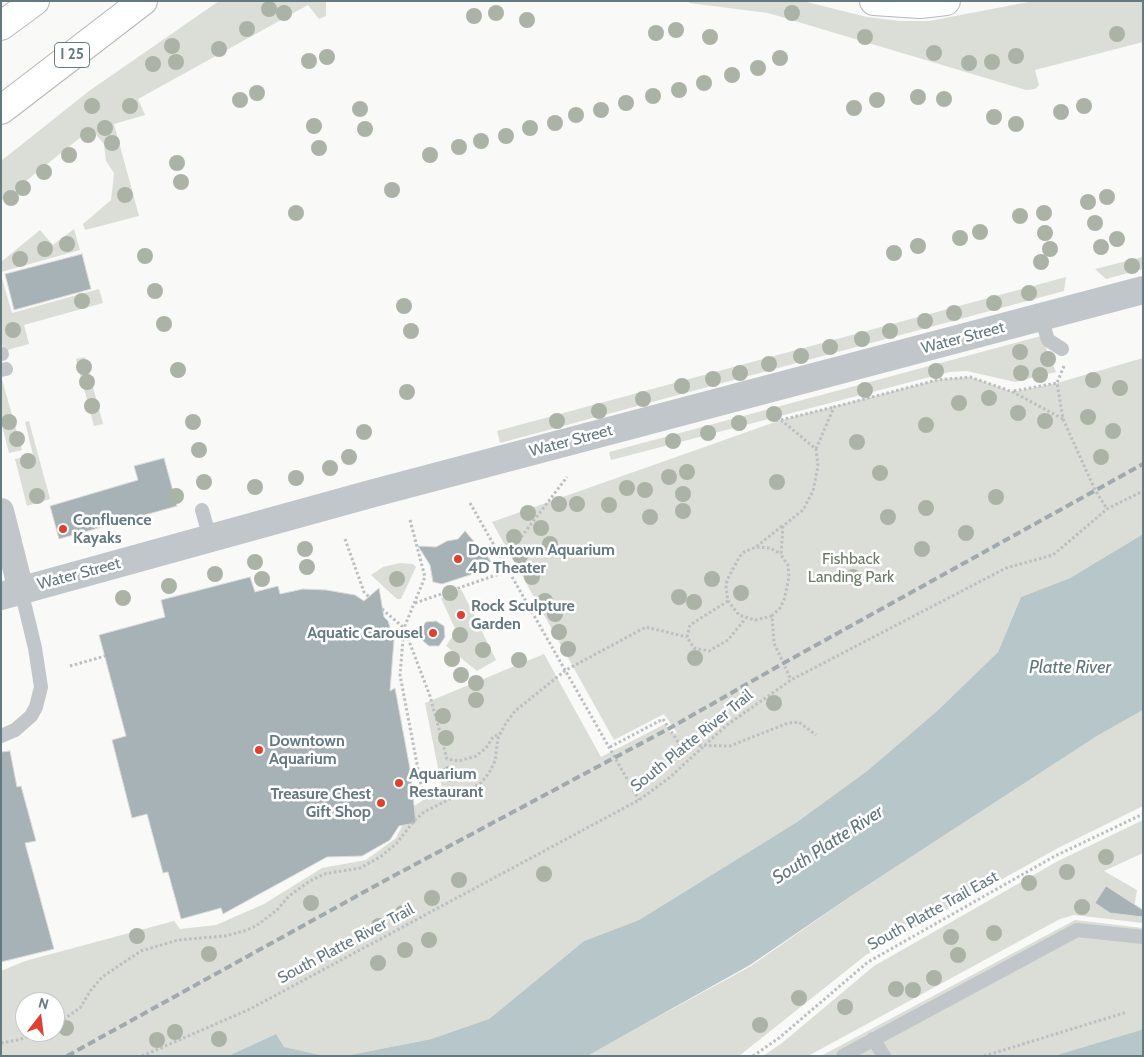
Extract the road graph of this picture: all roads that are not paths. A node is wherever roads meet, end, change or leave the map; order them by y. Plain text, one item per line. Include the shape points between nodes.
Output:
1 (35, 1) edge
2 (143, 1) edge
3 (874, 1) edge
4 (946, 1) edge
5 (1, 26) edge
6 (1, 110) edge
7 (1143, 290) edge
8 (1040, 317) junction
9 (1064, 355) road end
10 (202, 510) dead end
11 (1, 511) edge
12 (210, 538) junction
13 (11, 593) edge
14 (1, 736) edge
15 (1143, 937) edge
16 (873, 1039) junction
17 (843, 1056) edge
18 (884, 1056) edge

1 - 5 highway
2 - 6 highway, I 25
3 - 4 highway via 890,4
7 - 8 street, Water Street
8 - 9 lane via 1048,340
8 - 12 street, Water Street
10 - 12 lane
11 - 13 street
12 - 13 street, Water Street
13 - 14 lane via 35,648 41,687 31,716 16,730
15 - 16 lane via 1077,930
16 - 17 lane
16 - 18 lane

